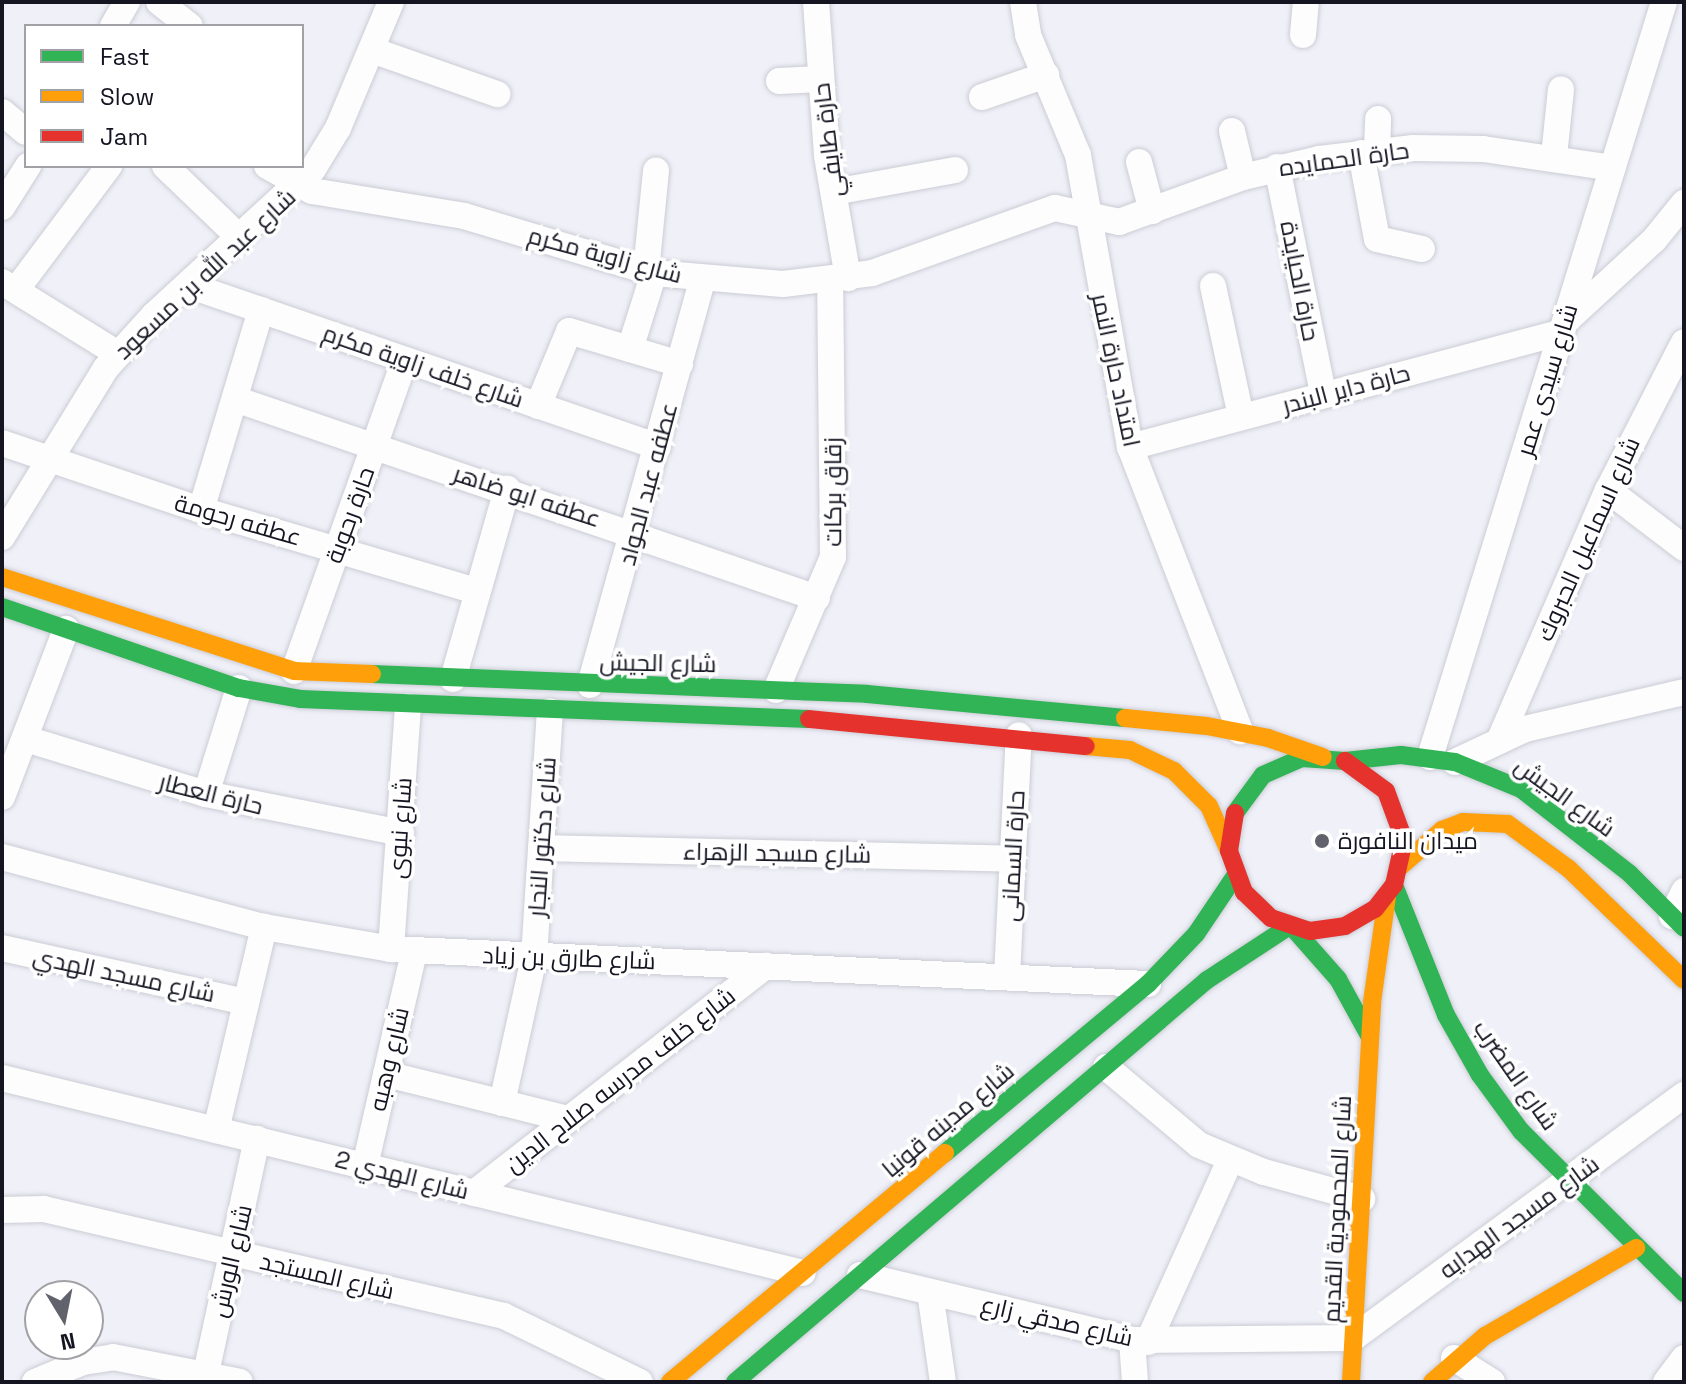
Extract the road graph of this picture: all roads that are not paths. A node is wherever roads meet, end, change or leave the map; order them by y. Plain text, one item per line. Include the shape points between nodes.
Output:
1 (127, 2) edge
2 (159, 2) edge
3 (391, 2) edge
4 (816, 2) edge
5 (1023, 2) edge
6 (1306, 2) edge
7 (1664, 2) edge
8 (114, 24) edge
9 (187, 24) edge
10 (1303, 35) dead end
11 (372, 50) junction
12 (1046, 75) junction
13 (821, 79) junction
14 (779, 81) dead end
15 (1561, 89) dead end
16 (497, 94) dead end
17 (982, 97) dead end
18 (2, 112) edge
19 (1378, 119) dead end
20 (24, 130) edge
21 (1232, 131) dead end
22 (1369, 152) junction
23 (1554, 156) junction
24 (1139, 162) dead end
25 (1277, 167) junction
26 (27, 168) edge
27 (107, 168) edge
28 (167, 168) edge
29 (270, 168) edge
30 (1613, 168) junction
31 (656, 170) dead end
32 (955, 170) dead end
33 (1243, 177) junction
34 (298, 187) junction
35 (834, 192) junction
36 (1684, 203) edge
37 (2, 207) edge
38 (1152, 211) junction
39 (1085, 214) junction
40 (239, 237) junction
41 (1422, 249) dead end
42 (650, 272) junction
43 (839, 280) junction
44 (702, 281) junction
45 (188, 285) junction
46 (9, 286) edge
47 (1213, 286) dead end
48 (261, 310) junction
49 (1563, 327) junction
50 (1684, 342) edge
51 (630, 349) junction
52 (118, 354) junction
53 (405, 360) junction
54 (680, 364) junction
55 (1323, 394) junction
56 (235, 399) junction
57 (538, 406) junction
58 (1241, 417) junction
59 (2, 443) edge
60 (375, 446) junction
61 (658, 447) junction
62 (1130, 447) junction
63 (46, 461) junction
64 (507, 489) junction
65 (1608, 490) junction
66 (201, 510) junction
67 (636, 532) junction
68 (2, 537) edge
69 (1684, 548) edge
70 (338, 549) junction
71 (2, 577) edge
72 (476, 591) junction
73 (817, 598) junction
74 (2, 607) edge
75 (66, 629) junction
76 (294, 671) junction
77 (453, 679) junction
78 (590, 685) junction
79 (675, 687) junction
80 (239, 688) junction
81 (776, 690) junction
82 (1684, 692) edge
83 (408, 707) junction
84 (550, 712) junction
85 (671, 715) junction
86 (1240, 731) junction
87 (1019, 735) junction
88 (26, 739) junction
89 (1500, 739) junction
90 (1323, 757) junction
91 (1442, 760) junction
92 (1345, 761) junction
93 (206, 794) junction
94 (2, 797) edge
95 (401, 833) junction
96 (541, 848) junction
97 (1229, 851) junction
98 (2, 857) edge
99 (1013, 859) junction
100 (1401, 866) junction
101 (1235, 876) junction
102 (1390, 890) junction
103 (1684, 891) edge
104 (1678, 922) edge
105 (264, 927) junction
106 (1291, 927) junction
107 (2, 948) edge
108 (402, 951) junction
109 (534, 957) junction
110 (766, 966) junction
111 (1007, 977) junction
112 (1684, 980) edge
113 (1148, 984) junction
114 (246, 1002) junction
115 (1371, 1038) junction
116 (1106, 1067) junction
117 (386, 1074) junction
118 (2, 1078) edge
119 (1684, 1095) edge
120 (502, 1103) junction
121 (568, 1119) junction
122 (216, 1130) junction
123 (257, 1139) junction
124 (1230, 1160) junction
125 (365, 1166) junction
126 (1568, 1180) junction
127 (474, 1193) junction
128 (1362, 1199) junction
129 (2, 1210) edge
130 (1636, 1248) junction
131 (232, 1254) junction
132 (803, 1273) junction
133 (860, 1275) junction
134 (930, 1292) junction
135 (1684, 1293) edge
136 (1353, 1338) junction
137 (1140, 1341) junction
138 (1454, 1358) junction
139 (1684, 1358) edge
140 (204, 1378) edge
141 (35, 1382) edge
142 (240, 1382) edge
143 (640, 1382) edge
144 (670, 1382) edge
145 (735, 1382) edge
146 (943, 1382) edge
147 (1135, 1382) edge
148 (1351, 1382) edge
149 (1432, 1382) edge
150 (1492, 1382) edge
151 (1666, 1382) edge

1 - 8 street
2 - 9 street
3 - 11 street, شارع عبد الله بن مسعود
4 - 13 street, حارة طايفي
5 - 12 street, امتداد حارة النمر via 1024,22
6 - 10 street
7 - 30 street, شارع سيدى عمر
11 - 16 street
11 - 34 street, شارع عبد الله بن مسعود via 338,128
12 - 17 street
12 - 39 street, امتداد حارة النمر via 1078,155
13 - 14 street
13 - 35 street, حارة طايفي
15 - 23 street
18 - 20 street
19 - 22 street
21 - 33 street
22 - 23 street, حارة الحمايده via 1460,148
22 - 25 street, حارة الحمايده
22 - 41 street via 1377,239
23 - 30 street, حارة الحمايده
24 - 38 street
25 - 33 street, حارة الحمايده
25 - 55 street, حارة الحيايدة
26 - 37 street
27 - 46 street
28 - 40 street
29 - 34 street, شارع زاوية مكرم
30 - 49 street, شارع سيدى عمر
31 - 42 street
32 - 35 street
33 - 38 street, حارة الحمايده
34 - 40 street, شارع عبد الله بن مسعود
34 - 42 street, شارع زاوية مكرم via 464,216
35 - 43 street, حارة طايفي
36 - 49 street via 1654,240
38 - 39 street, حارة الحمايده via 1119,222
39 - 43 street, شارع زاوية مكرم via 1048,210
39 - 62 street, امتداد حارة النمر
40 - 45 street, شارع عبد الله بن مسعود
42 - 44 street, شارع زاوية مكرم
42 - 51 street
43 - 44 street, شارع زاوية مكرم
43 - 73 street, زقاق بركات via 834,545 831,569
44 - 54 street, عطفه عبد الجواد
45 - 48 street, شارع خلف زاوية مكرم
45 - 52 street, شارع عبد الله بن مسعود
46 - 52 street
47 - 58 street
48 - 53 street, شارع خلف زاوية مكرم
48 - 56 street
49 - 55 street, حارة داير البندر
49 - 91 street, شارع سيدى عمر
50 - 65 street, شارع اسماعيل الحبروك
51 - 54 street
51 - 57 street via 569,331
52 - 63 street, شارع عبد الله بن مسعود
53 - 57 street, شارع خلف زاوية مكرم
53 - 60 street, حارة رحوبة
54 - 61 street, عطفه عبد الجواد
55 - 58 street, حارة داير البندر
56 - 60 street, عطفه ابو ضاهر
56 - 66 street
57 - 61 street, شارع خلف زاوية مكرم
58 - 62 street, حارة داير البندر
59 - 63 street, عطفه رحومة
60 - 64 street, عطفه ابو ضاهر
60 - 70 street, حارة رحوبة
61 - 67 street, عطفه عبد الجواد
62 - 86 street, امتداد حارة النمر
63 - 66 street, عطفه رحومة
63 - 68 street, شارع عبد الله بن مسعود
64 - 67 street, عطفه ابو ضاهر
64 - 72 street
65 - 69 street
65 - 89 street, شارع اسماعيل الحبروك
66 - 70 street, عطفه رحومة
67 - 73 street, عطفه ابو ضاهر
67 - 78 street, عطفه عبد الجواد
70 - 72 street, عطفه رحومة
70 - 76 street, حارة رحوبة
71 - 76 main road, شارع الجيش
72 - 77 street
73 - 81 street, زقاق بركات
74 - 75 main road
75 - 80 main road
75 - 88 street
76 - 77 main road, شارع الجيش
77 - 78 main road, شارع الجيش
78 - 79 main road, شارع الجيش
79 - 81 main road, شارع الجيش
79 - 85 main road
80 - 83 main road via 300,699
80 - 93 street
81 - 86 main road, شارع الجيش
82 - 89 street via 1555,720
83 - 84 main road
83 - 95 street, شارع نبوى
84 - 85 main road
84 - 96 street, شارع دكتور النجار
85 - 87 main road via 838,720
86 - 90 main road, شارع الجيش
87 - 97 main road via 1153,758 1209,806
87 - 99 street, حارة السمانى
88 - 93 street, حارة العطار
88 - 94 street
89 - 91 street
90 - 92 main road
90 - 97 main road via 1281,764 1263,775 1236,809
91 - 92 main road, شارع الجيش
91 - 104 main road, شارع الجيش via 1521,789 1630,874
92 - 100 main road via 1386,791 1404,840
93 - 95 street, حارة العطار
95 - 108 street, شارع نبوى
96 - 99 street, شارع مسجد الزهراء
96 - 109 street, شارع دكتور النجار
97 - 101 main road
98 - 105 street, شارع طارق بن زياد
99 - 111 street, حارة السمانى
100 - 102 main road
100 - 112 main road via 1442,830 1463,822 1508,824 1568,868
101 - 106 main road via 1256,907
101 - 113 main road, شارع مدينه قونيا via 1196,934
102 - 106 main road via 1345,926
102 - 115 main road, شارع المحمودية القديم
102 - 126 main road, شارع المضرب via 1446,1015 1480,1075 1521,1131
103 - 104 street
105 - 108 street, شارع طارق بن زياد
105 - 114 street
106 - 115 main road via 1338,979
106 - 116 main road via 1216,973
107 - 114 street, شارع مسجد الهدي
108 - 109 street, شارع طارق بن زياد
108 - 117 street, شارع وهبه
109 - 110 street, شارع طارق بن زياد
109 - 120 street, شارع دكتور النجار
110 - 111 street, شارع طارق بن زياد
110 - 121 street, شارع خلف مدرسه صلاح الدين
111 - 113 street, شارع طارق بن زياد
113 - 132 main road, شارع مدينه قونيا
114 - 122 street
115 - 128 main road, شارع المحمودية القديم
116 - 124 street via 1170,1125
116 - 133 main road
117 - 120 street
117 - 125 street, شارع وهبه
118 - 122 street, شارع الهدي 2
119 - 126 street, شارع مسجد الهدايه
120 - 121 street
121 - 127 street, شارع خلف مدرسه صلاح الدين
122 - 123 street, شارع الهدي 2
123 - 125 street, شارع الهدي 2
123 - 131 street, شارع الورش
124 - 128 street
124 - 137 street
125 - 127 street, شارع الهدي 2
126 - 130 main road, شارع المضرب
126 - 136 street, شارع مسجد الهدايه
127 - 132 street, شارع الهدي 2
128 - 136 main road, شارع المحمودية القديم
129 - 131 street, شارع المستجد via 44,1209
130 - 135 main road, شارع المضرب
130 - 138 main road
131 - 140 street, شارع الورش
131 - 143 street, شارع المستجد via 504,1316
132 - 144 main road, شارع مدينه قونيا
133 - 134 street, شارع صدقي زارع
133 - 145 main road
134 - 137 street, شارع صدقي زارع
134 - 146 street
136 - 137 street, شارع صدقي زارع
136 - 148 main road, شارع المحمودية القديم
137 - 147 street
138 - 149 main road
138 - 150 street
139 - 151 street
140 - 141 street via 113,1357 83,1362
140 - 142 street

